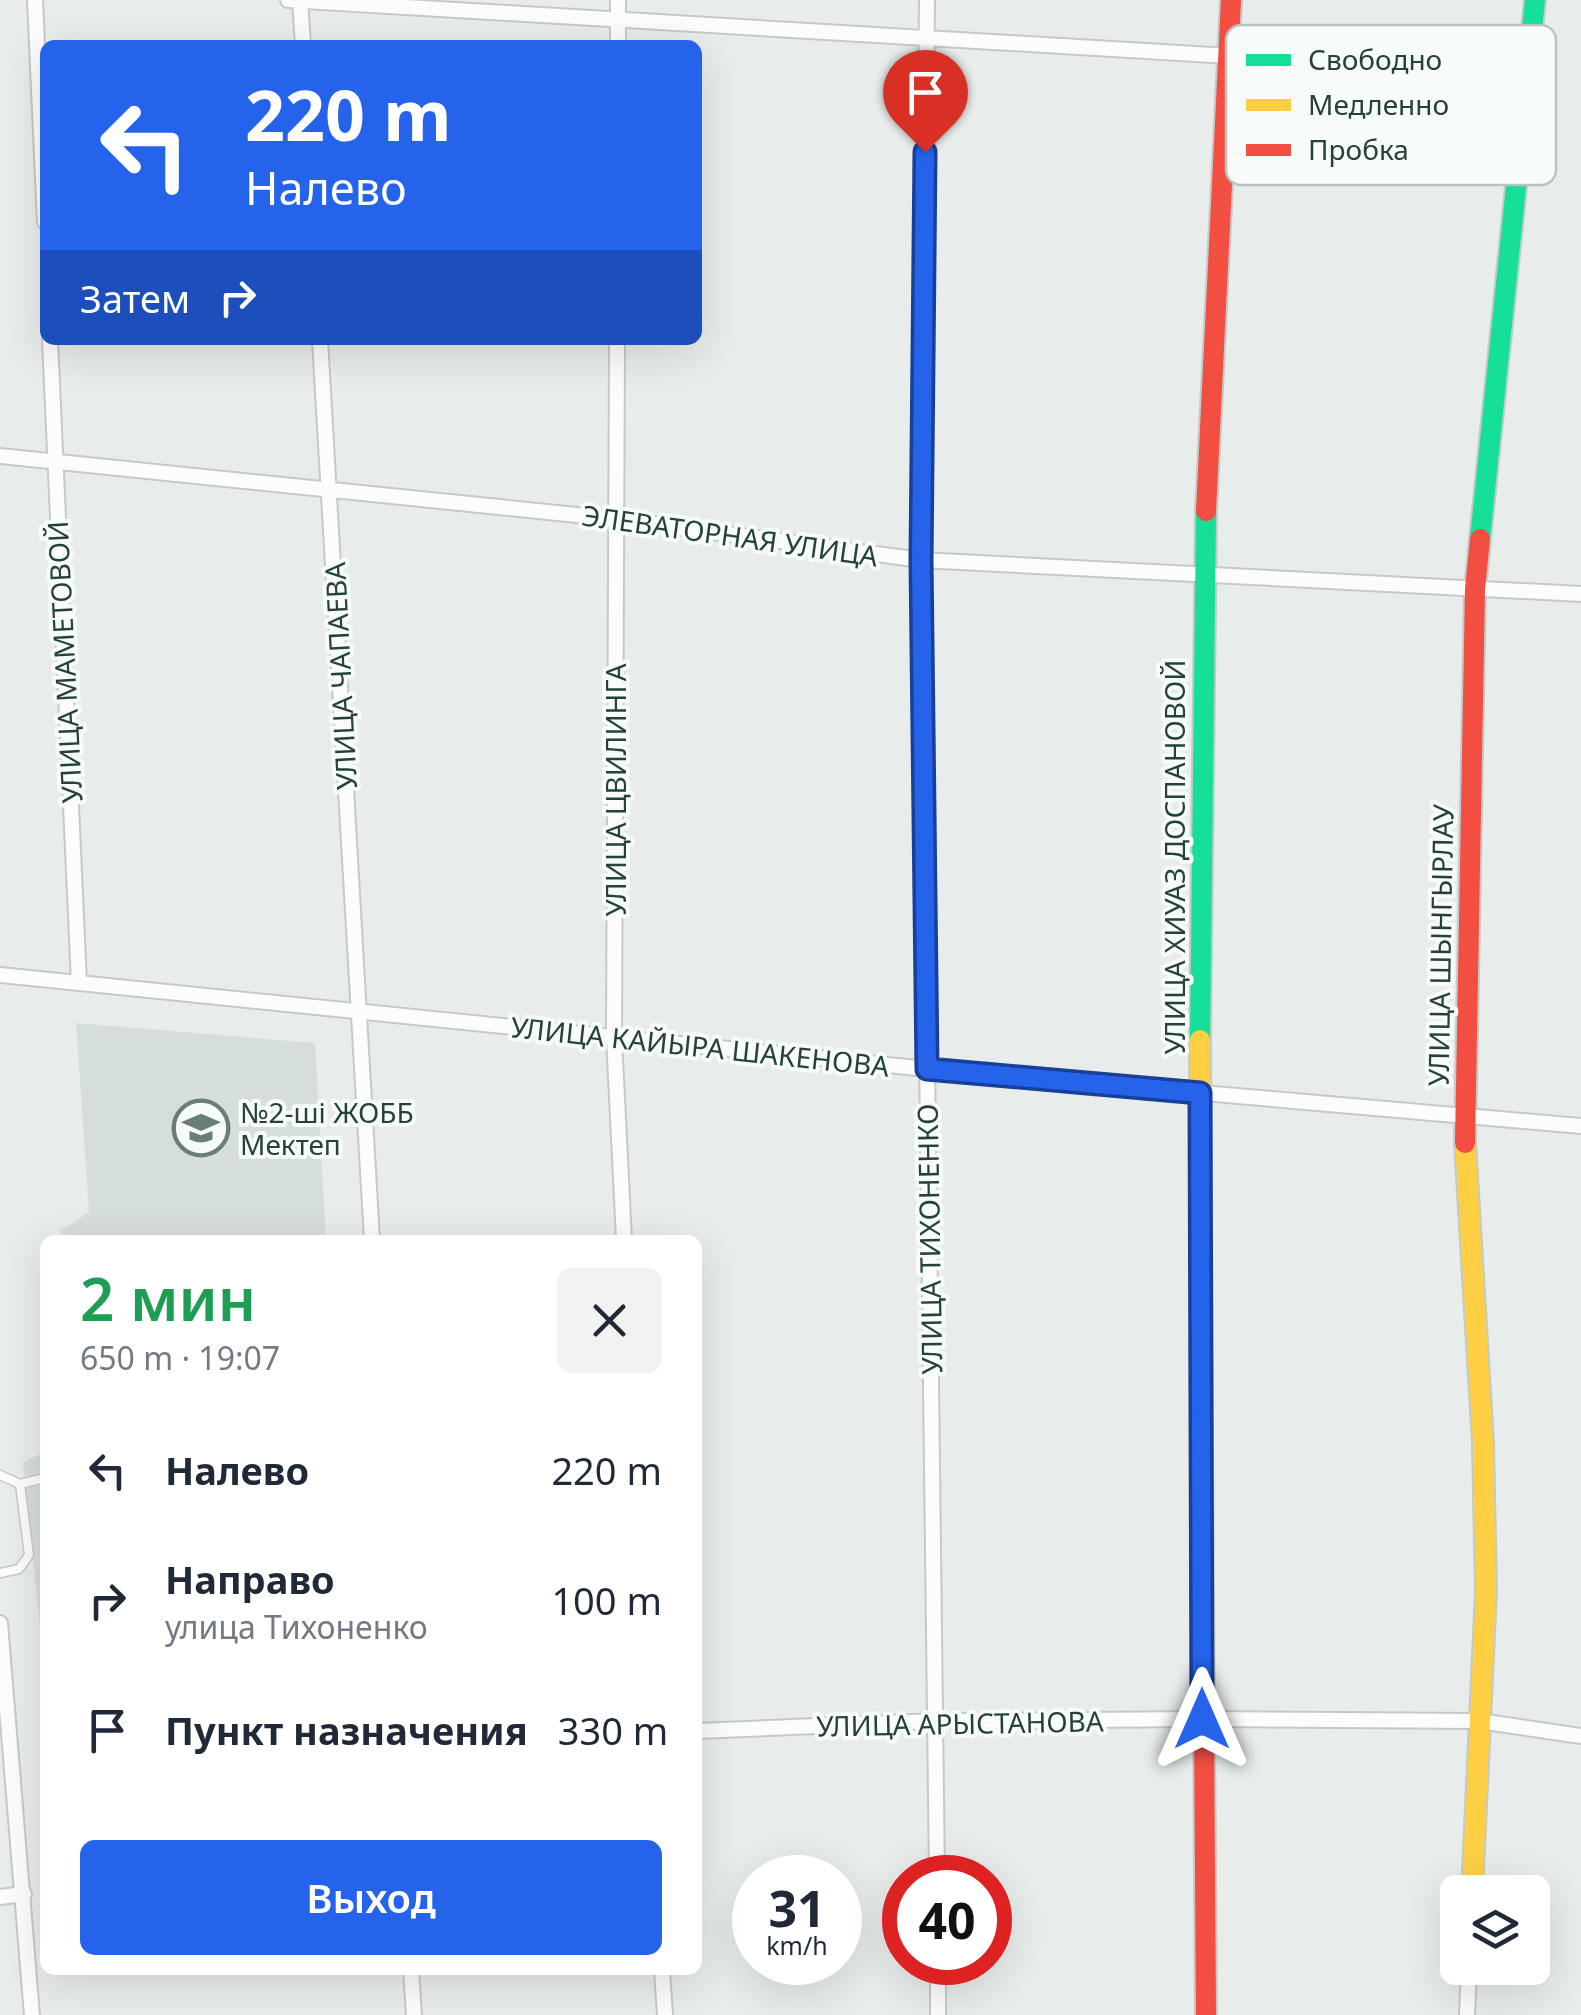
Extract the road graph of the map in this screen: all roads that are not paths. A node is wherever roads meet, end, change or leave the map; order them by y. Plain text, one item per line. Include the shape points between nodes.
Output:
1 (35, 0) edge
2 (618, 0) edge
3 (927, 0) edge
4 (1231, 0) edge
5 (1536, 0) edge
6 (296, 1) edge
7 (618, 22) junction
8 (1230, 25) edge
9 (1533, 25) edge
10 (302, 40) edge
11 (618, 40) edge
12 (926, 40) junction
13 (1226, 56) edge
14 (40, 111) edge
15 (1226, 116) edge
16 (1515, 185) edge
17 (50, 345) edge
18 (320, 345) edge
19 (617, 345) edge
20 (0, 456) edge
21 (56, 462) junction
22 (329, 487) junction
23 (616, 519) junction
24 (921, 560) junction
25 (1203, 577) junction
26 (1475, 589) junction
27 (1581, 594) edge
28 (0, 975) edge
29 (78, 983) junction
30 (360, 1012) junction
31 (614, 1037) junction
32 (927, 1069) junction
33 (1200, 1093) junction
34 (1464, 1116) junction
35 (1581, 1126) edge
36 (372, 1235) edge
37 (624, 1235) edge
38 (0, 1476) edge
39 (40, 1479) edge
40 (20, 1484) junction
41 (0, 1573) edge
42 (0, 1623) edge
43 (3, 1696) edge
44 (1202, 1719) junction
45 (935, 1721) junction
46 (1479, 1721) junction
47 (702, 1731) edge
48 (1581, 1736) edge
49 (937, 1855) edge
50 (1473, 1875) edge
51 (24, 1894) junction
52 (0, 1897) edge
53 (412, 1975) edge
54 (662, 1975) edge
55 (938, 1985) edge
56 (1468, 1985) edge
57 (32, 2015) edge
58 (414, 2015) edge
59 (665, 2015) edge
60 (938, 2015) edge
61 (1206, 2015) edge
62 (1467, 2015) edge

1 - 14 street
2 - 7 street
3 - 12 street, УЛИЦА ТИХОНЕНКО
4 - 8 street, УЛИЦА ХИУАЗ ДОСПАНОВОЙ
5 - 9 street, УЛИЦА ШЫНГЫРЛАУ
6 - 7 street
6 - 10 street
7 - 11 street
7 - 12 street
12 - 13 street
12 - 24 street, УЛИЦА ТИХОНЕНКО
15 - 25 street, УЛИЦА ХИУАЗ ДОСПАНОВОЙ
16 - 26 street, УЛИЦА ШЫНГЫРЛАУ
17 - 21 street, УЛИЦА МАМЕТОВОЙ
18 - 22 street, УЛИЦА ЧАПАЕВА
19 - 23 street, УЛИЦА ЦВИЛИНГА
20 - 21 street, ЭЛЕВАТОРНАЯ УЛИЦА
21 - 22 street, ЭЛЕВАТОРНАЯ УЛИЦА
21 - 29 street, УЛИЦА МАМЕТОВОЙ
22 - 23 street, ЭЛЕВАТОРНАЯ УЛИЦА
22 - 30 street, УЛИЦА ЧАПАЕВА
23 - 24 street, ЭЛЕВАТОРНАЯ УЛИЦА
23 - 31 street, УЛИЦА ЦВИЛИНГА
24 - 25 street, ЭЛЕВАТОРНАЯ УЛИЦА
24 - 32 street, УЛИЦА ТИХОНЕНКО
25 - 26 street, ЭЛЕВАТОРНАЯ УЛИЦА
25 - 33 street, УЛИЦА ХИУАЗ ДОСПАНОВОЙ
26 - 27 street, ЭЛЕВАТОРНАЯ УЛИЦА
26 - 34 street, УЛИЦА ШЫНГЫРЛАУ
28 - 29 street, УЛИЦА КАЙЫРА ШАКЕНОВА
29 - 30 street, УЛИЦА КАЙЫРА ШАКЕНОВА
30 - 31 street, УЛИЦА КАЙЫРА ШАКЕНОВА
30 - 36 street, УЛИЦА ЧАПАЕВА
31 - 32 street, УЛИЦА КАЙЫРА ШАКЕНОВА
31 - 37 street, УЛИЦА ЦВИЛИНГА
32 - 33 street, УЛИЦА КАЙЫРА ШАКЕНОВА
32 - 45 street, УЛИЦА ТИХОНЕНКО
33 - 34 street, УЛИЦА КАЙЫРА ШАКЕНОВА
33 - 44 street, УЛИЦА ХИУАЗ ДОСПАНОВОЙ
34 - 35 street, УЛИЦА КАЙЫРА ШАКЕНОВА
34 - 46 street, УЛИЦА ШЫНГЫРЛАУ via 1483,1443 1486,1591
38 - 40 lane
39 - 40 lane
40 - 41 lane via 29,1555 19,1569
42 - 43 street
43 - 51 street
44 - 45 street, УЛИЦА АРЫСТАНОВА
44 - 46 street, УЛИЦА АРЫСТАНОВА
44 - 61 street, УЛИЦА ХИУАЗ ДОСПАНОВОЙ
45 - 47 street, УЛИЦА АРЫСТАНОВА
45 - 49 street, УЛИЦА ТИХОНЕНКО
46 - 48 street, УЛИЦА АРЫСТАНОВА
46 - 50 street, УЛИЦА ШЫНГЫРЛАУ
51 - 52 street
51 - 57 street
53 - 58 street
54 - 59 street
55 - 60 street
56 - 62 street

